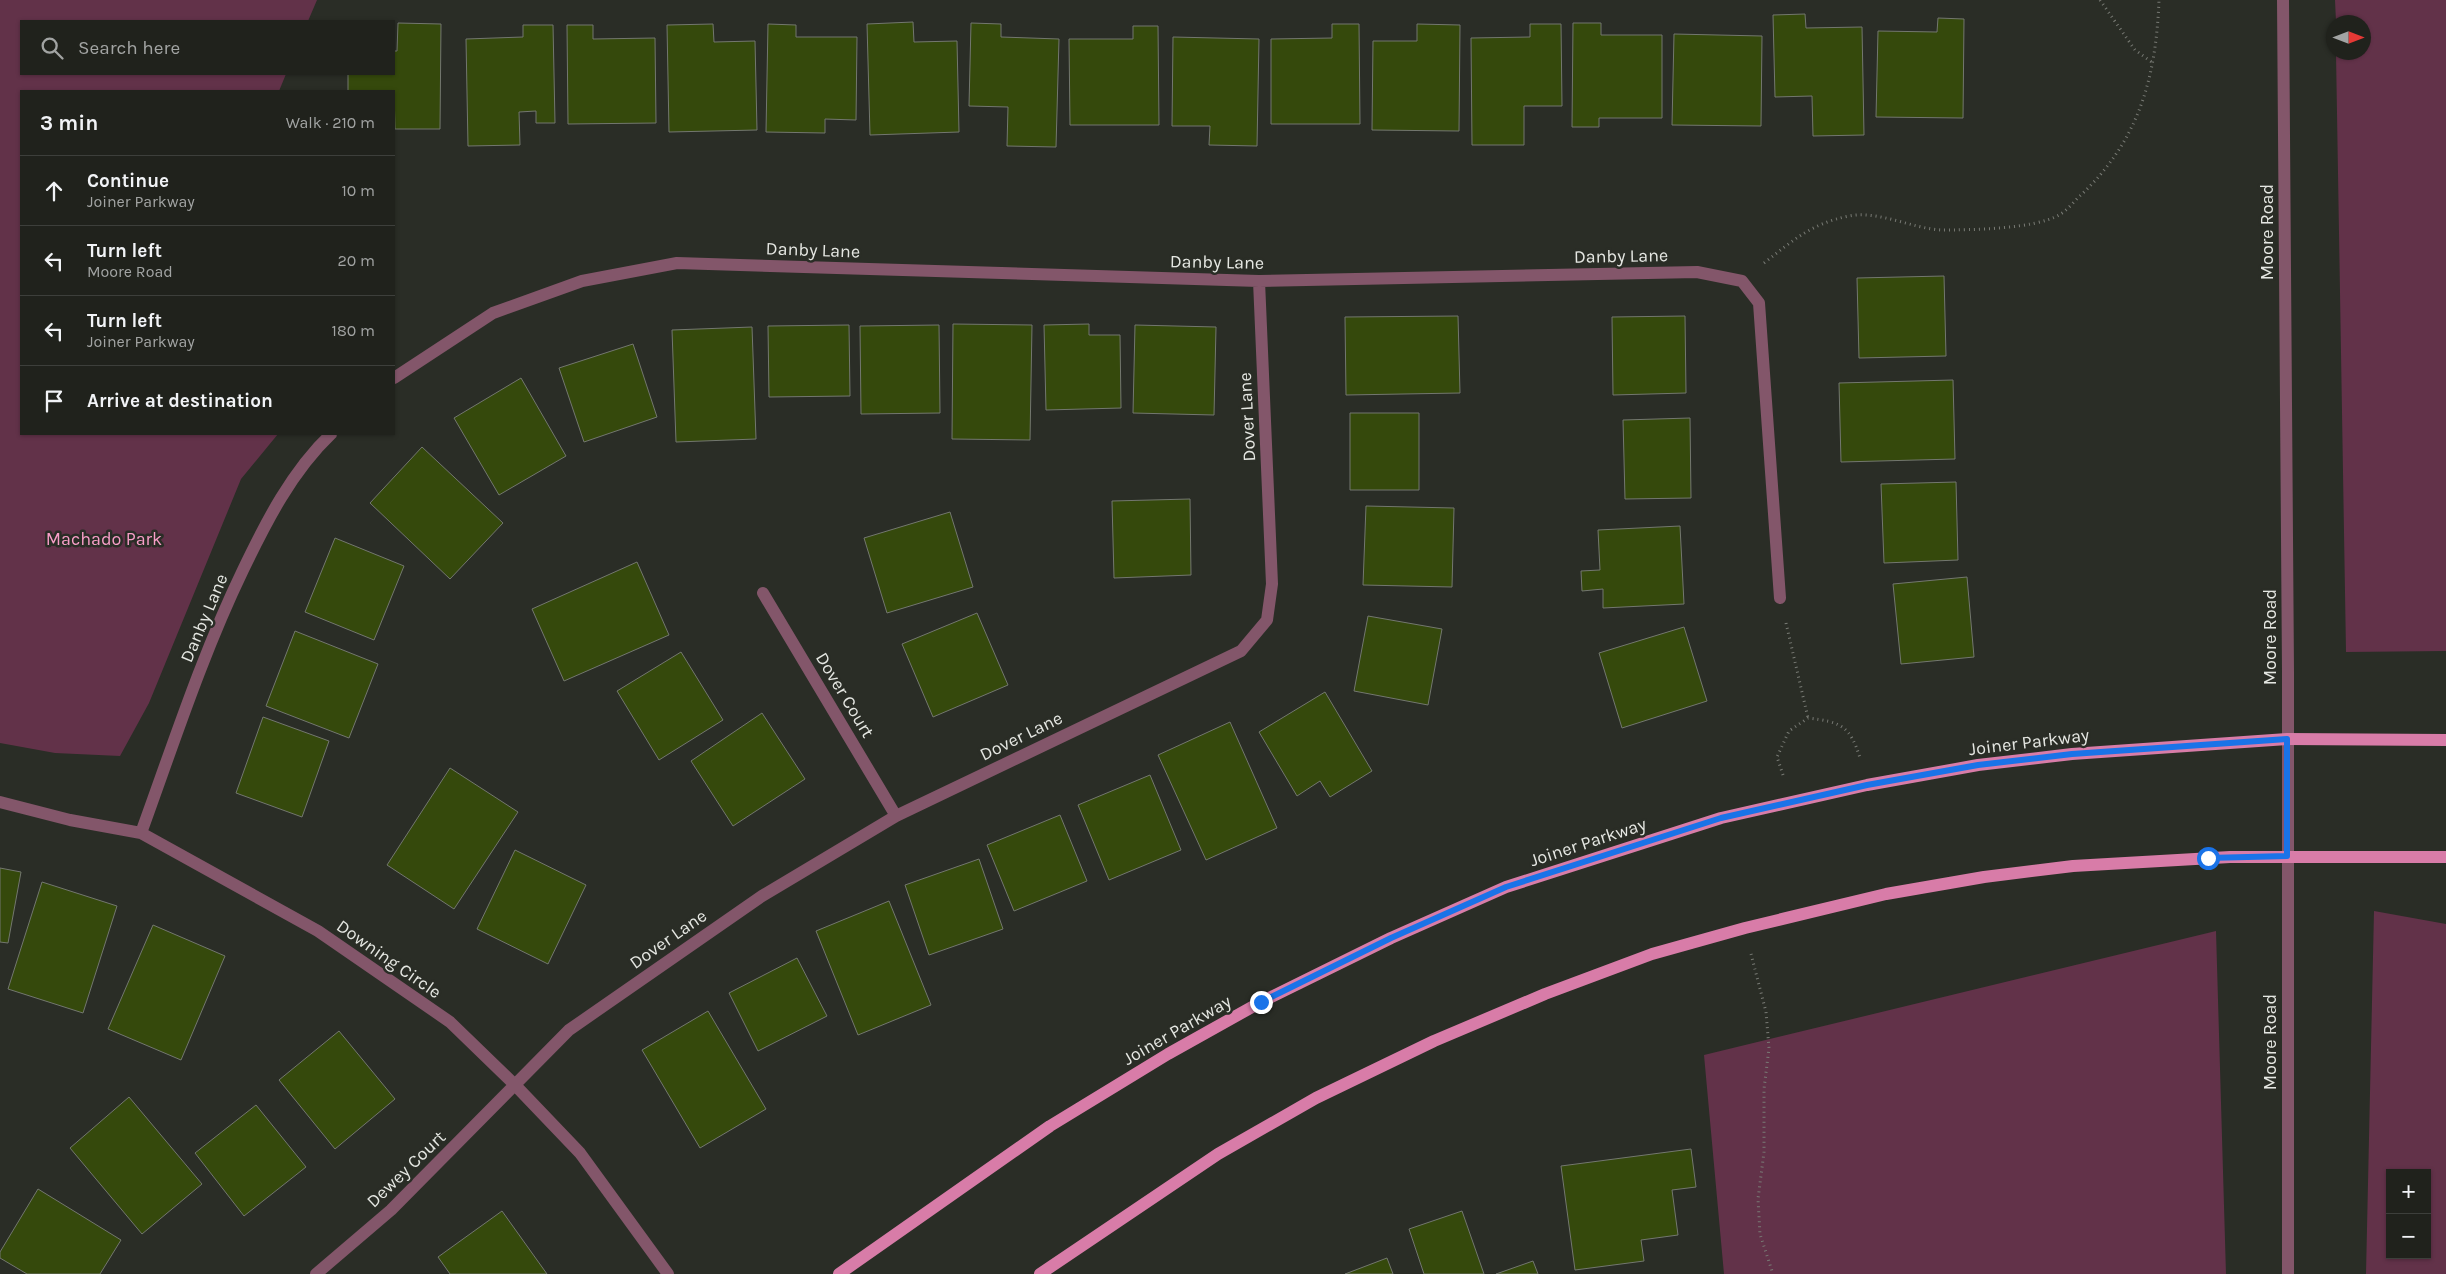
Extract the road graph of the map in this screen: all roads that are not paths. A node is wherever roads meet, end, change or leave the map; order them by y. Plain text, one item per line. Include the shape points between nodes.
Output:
1 (2282, 0) edge
2 (1259, 281) junction
3 (395, 377) edge
4 (330, 435) edge
5 (763, 593) dead end
6 (1780, 598) road end
7 (2287, 739) junction
8 (2446, 740) edge
9 (0, 802) edge
10 (896, 816) junction
11 (141, 833) junction
12 (2287, 856) junction
13 (2446, 857) edge
14 (515, 1085) junction
15 (316, 1274) edge
16 (668, 1274) edge
17 (839, 1274) edge
18 (1040, 1274) edge
19 (2288, 1274) edge

1 - 7 street, Moore Road
2 - 3 street, Danby Lane via 677,263 582,281 493,314
2 - 6 street, Danby Lane via 1697,272 1742,281 1759,303
2 - 10 street, Dover Lane via 1272,584 1267,620 1241,651
4 - 11 street, Danby Lane via 310,454 253,548 216,627
5 - 10 street, Dover Court
7 - 8 main road, Joiner Parkway
7 - 12 street, Moore Road
7 - 17 main road, Joiner Parkway via 2062,755 1978,765 1867,785 1721,818 1506,887 1391,938 1261,1002 1168,1054 1050,1126
9 - 11 street, Downing Circle via 70,820
10 - 14 street, Dover Lane via 762,896 569,1030
11 - 14 street, Downing Circle via 318,931 450,1022
12 - 13 main road
12 - 18 main road via 2073,866 1984,877 1886,894 1652,954 1545,994 1434,1041 1316,1098 1218,1154
12 - 19 street, Moore Road
14 - 15 street, Dewey Court via 391,1210
14 - 16 street, Downing Circle via 580,1154

